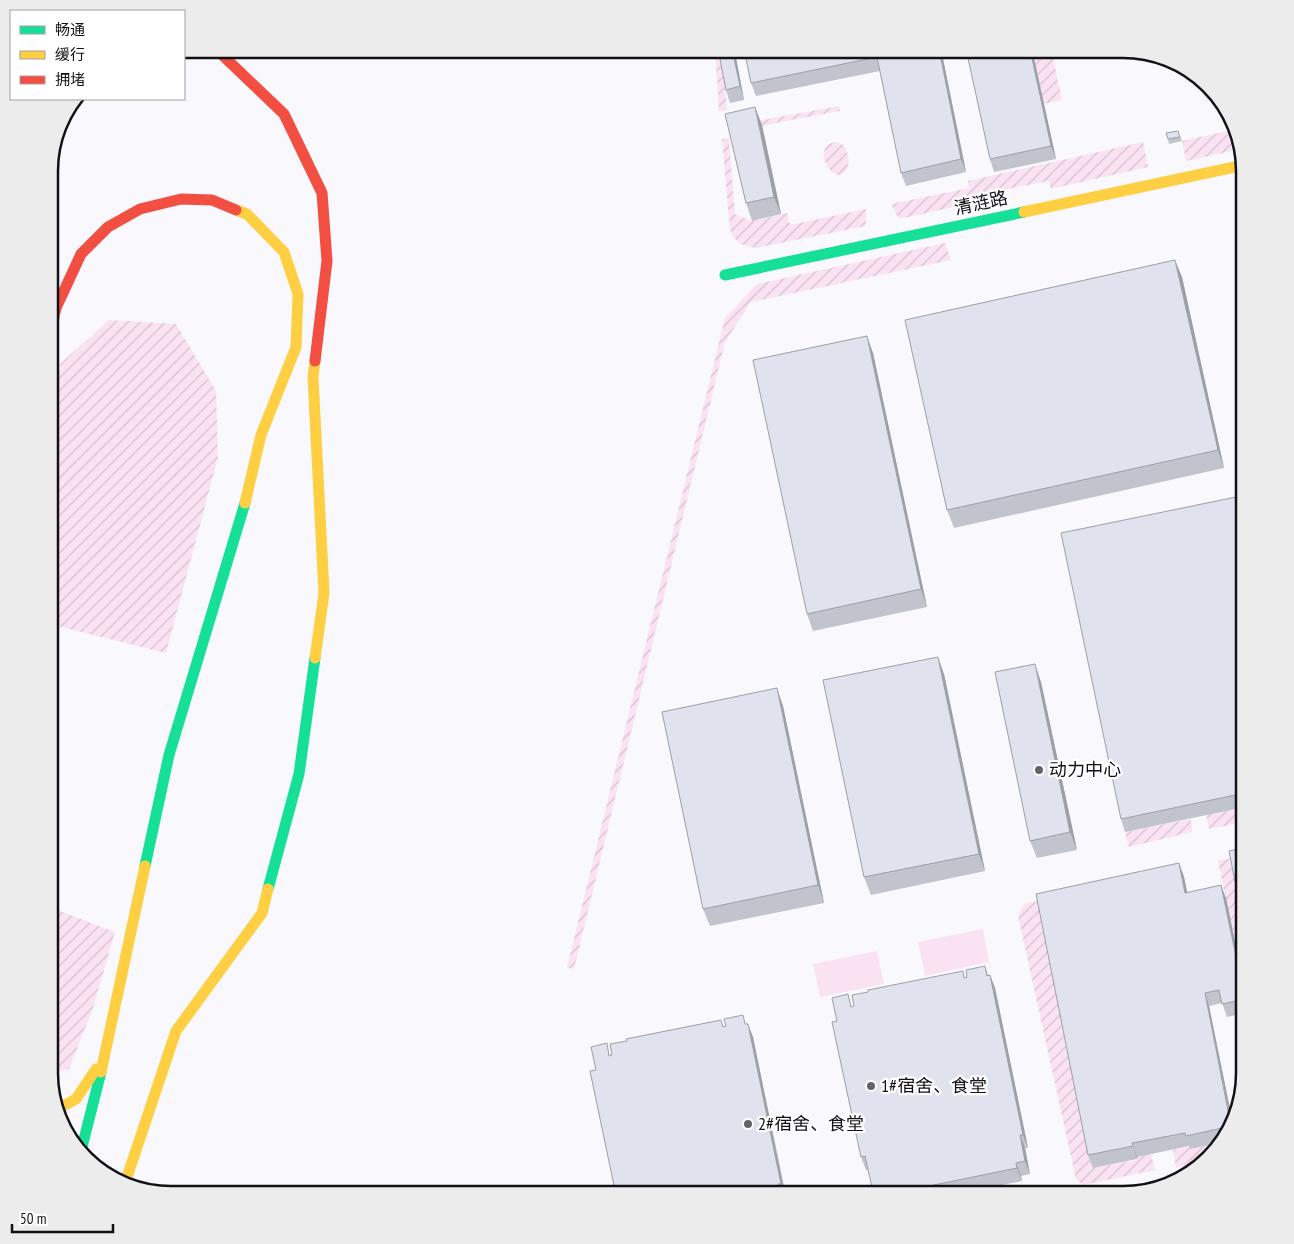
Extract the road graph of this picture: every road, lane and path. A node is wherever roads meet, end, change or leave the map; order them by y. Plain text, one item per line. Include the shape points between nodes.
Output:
1 (225, 58) edge
2 (1236, 167) edge
3 (725, 275) dead end
4 (58, 304) edge
5 (104, 1059) junction
6 (62, 1107) edge
7 (83, 1144) edge
8 (127, 1178) edge

1 - 8 main road via 284,114 322,193 327,261 313,377 324,593 299,774 262,913 176,1031
2 - 3 main road, 清涟路
4 - 5 main road via 82,254 108,227 140,209 181,199 212,200 248,214 284,252 298,294 296,347 260,435 250,492 169,755
5 - 6 main road via 76,1099
5 - 7 main road

